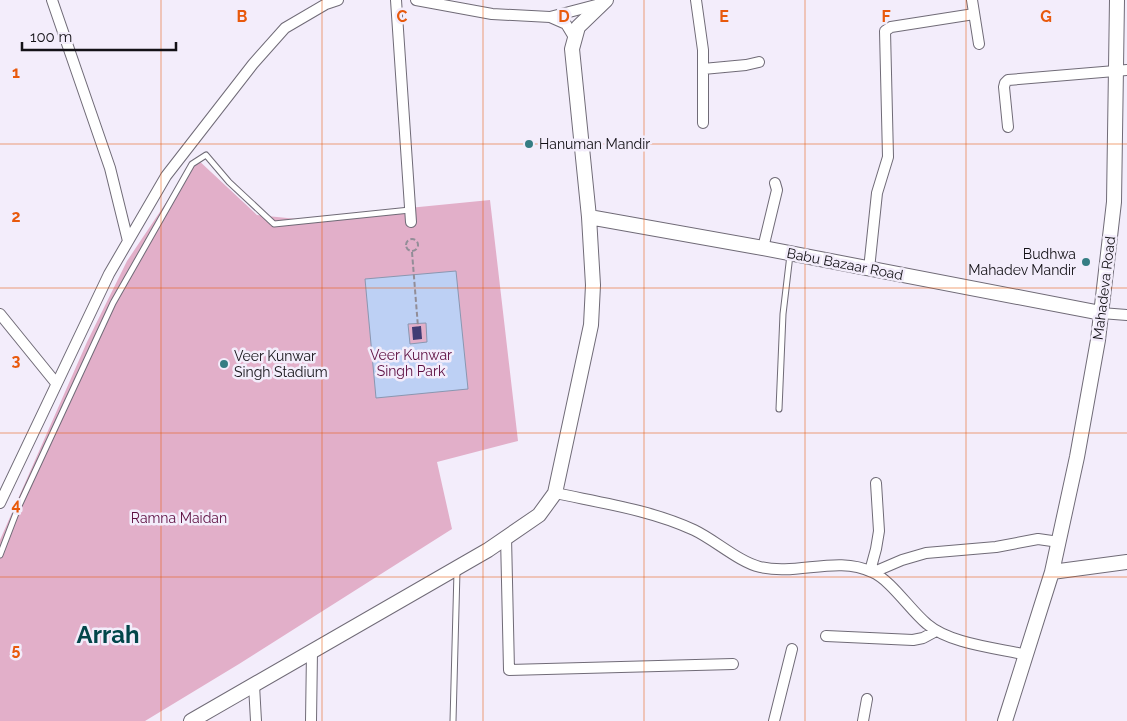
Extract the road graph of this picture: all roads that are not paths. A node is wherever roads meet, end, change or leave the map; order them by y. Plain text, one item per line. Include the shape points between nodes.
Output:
1 (52, 0) edge
2 (338, 0) edge
3 (396, 0) edge
4 (416, 0) edge
5 (696, 0) edge
6 (972, 0) edge
7 (1117, 0) edge
8 (604, 2) edge
9 (974, 14) junction
10 (550, 17) junction
11 (575, 39) junction
12 (979, 44) dead end
13 (759, 62) dead end
14 (703, 69) junction
15 (1122, 71) edge
16 (703, 122) dead end
17 (1008, 126) dead end
18 (775, 183) dead end
19 (410, 210) junction
20 (589, 218) junction
21 (411, 222) dead end
22 (128, 241) junction
23 (763, 248) junction
24 (790, 253) junction
25 (869, 268) junction
26 (1101, 313) junction
27 (0, 314) edge
28 (1127, 315) edge
29 (56, 383) junction
30 (779, 409) dead end
31 (876, 483) dead end
32 (555, 493) junction
33 (0, 503) edge
34 (506, 537) junction
35 (1059, 542) junction
36 (0, 555) edge
37 (1127, 562) edge
38 (457, 568) junction
39 (872, 571) junction
40 (1052, 572) junction
41 (936, 631) junction
42 (826, 636) dead end
43 (792, 649) dead end
44 (312, 651) junction
45 (1027, 655) junction
46 (733, 664) dead end
47 (254, 685) junction
48 (868, 699) dead end
49 (190, 721) edge
50 (256, 721) edge
51 (311, 721) edge
52 (453, 721) edge
53 (774, 721) edge
54 (863, 721) edge
55 (1005, 721) edge

1 - 22 street via 110,168
2 - 22 street via 285,28 259,57 166,176
3 - 19 street
4 - 10 street via 492,14
5 - 14 street
6 - 9 street
7 - 15 street, Mahadeva Road
8 - 10 street
8 - 11 street via 578,28
9 - 12 street
9 - 25 street via 891,27 885,31 888,157 878,193
10 - 11 street via 566,24
11 - 20 street via 572,49
13 - 14 street
14 - 16 street
15 - 17 street via 1008,80 1004,87
15 - 26 street, Mahadeva Road via 1114,202
18 - 23 street via 777,190
19 - 21 street
19 - 36 lane via 274,224 206,155 192,164 113,303 18,508
20 - 23 street, Babu Bazaar Road
20 - 32 street via 591,325
22 - 29 street
23 - 24 street, Babu Bazaar Road
24 - 25 street, Babu Bazaar Road
24 - 30 lane via 783,314
25 - 26 street, Babu Bazaar Road
26 - 28 street
26 - 35 street, Mahadeva Road via 1077,458
27 - 29 street
29 - 33 street
31 - 39 street via 878,539
32 - 34 street via 540,515
32 - 39 street via 674,522 760,568 838,565
34 - 38 street
34 - 46 street via 509,670
35 - 39 street via 1038,540 926,553
35 - 40 street, Mahadeva Road
37 - 40 street
38 - 44 street
38 - 52 lane
39 - 41 street
40 - 45 street, Mahadeva Road
41 - 42 street via 913,640
41 - 45 street via 953,639
43 - 53 street
44 - 47 street
44 - 51 street
45 - 55 street, Mahadeva Road
47 - 49 street
47 - 50 street
48 - 54 street

